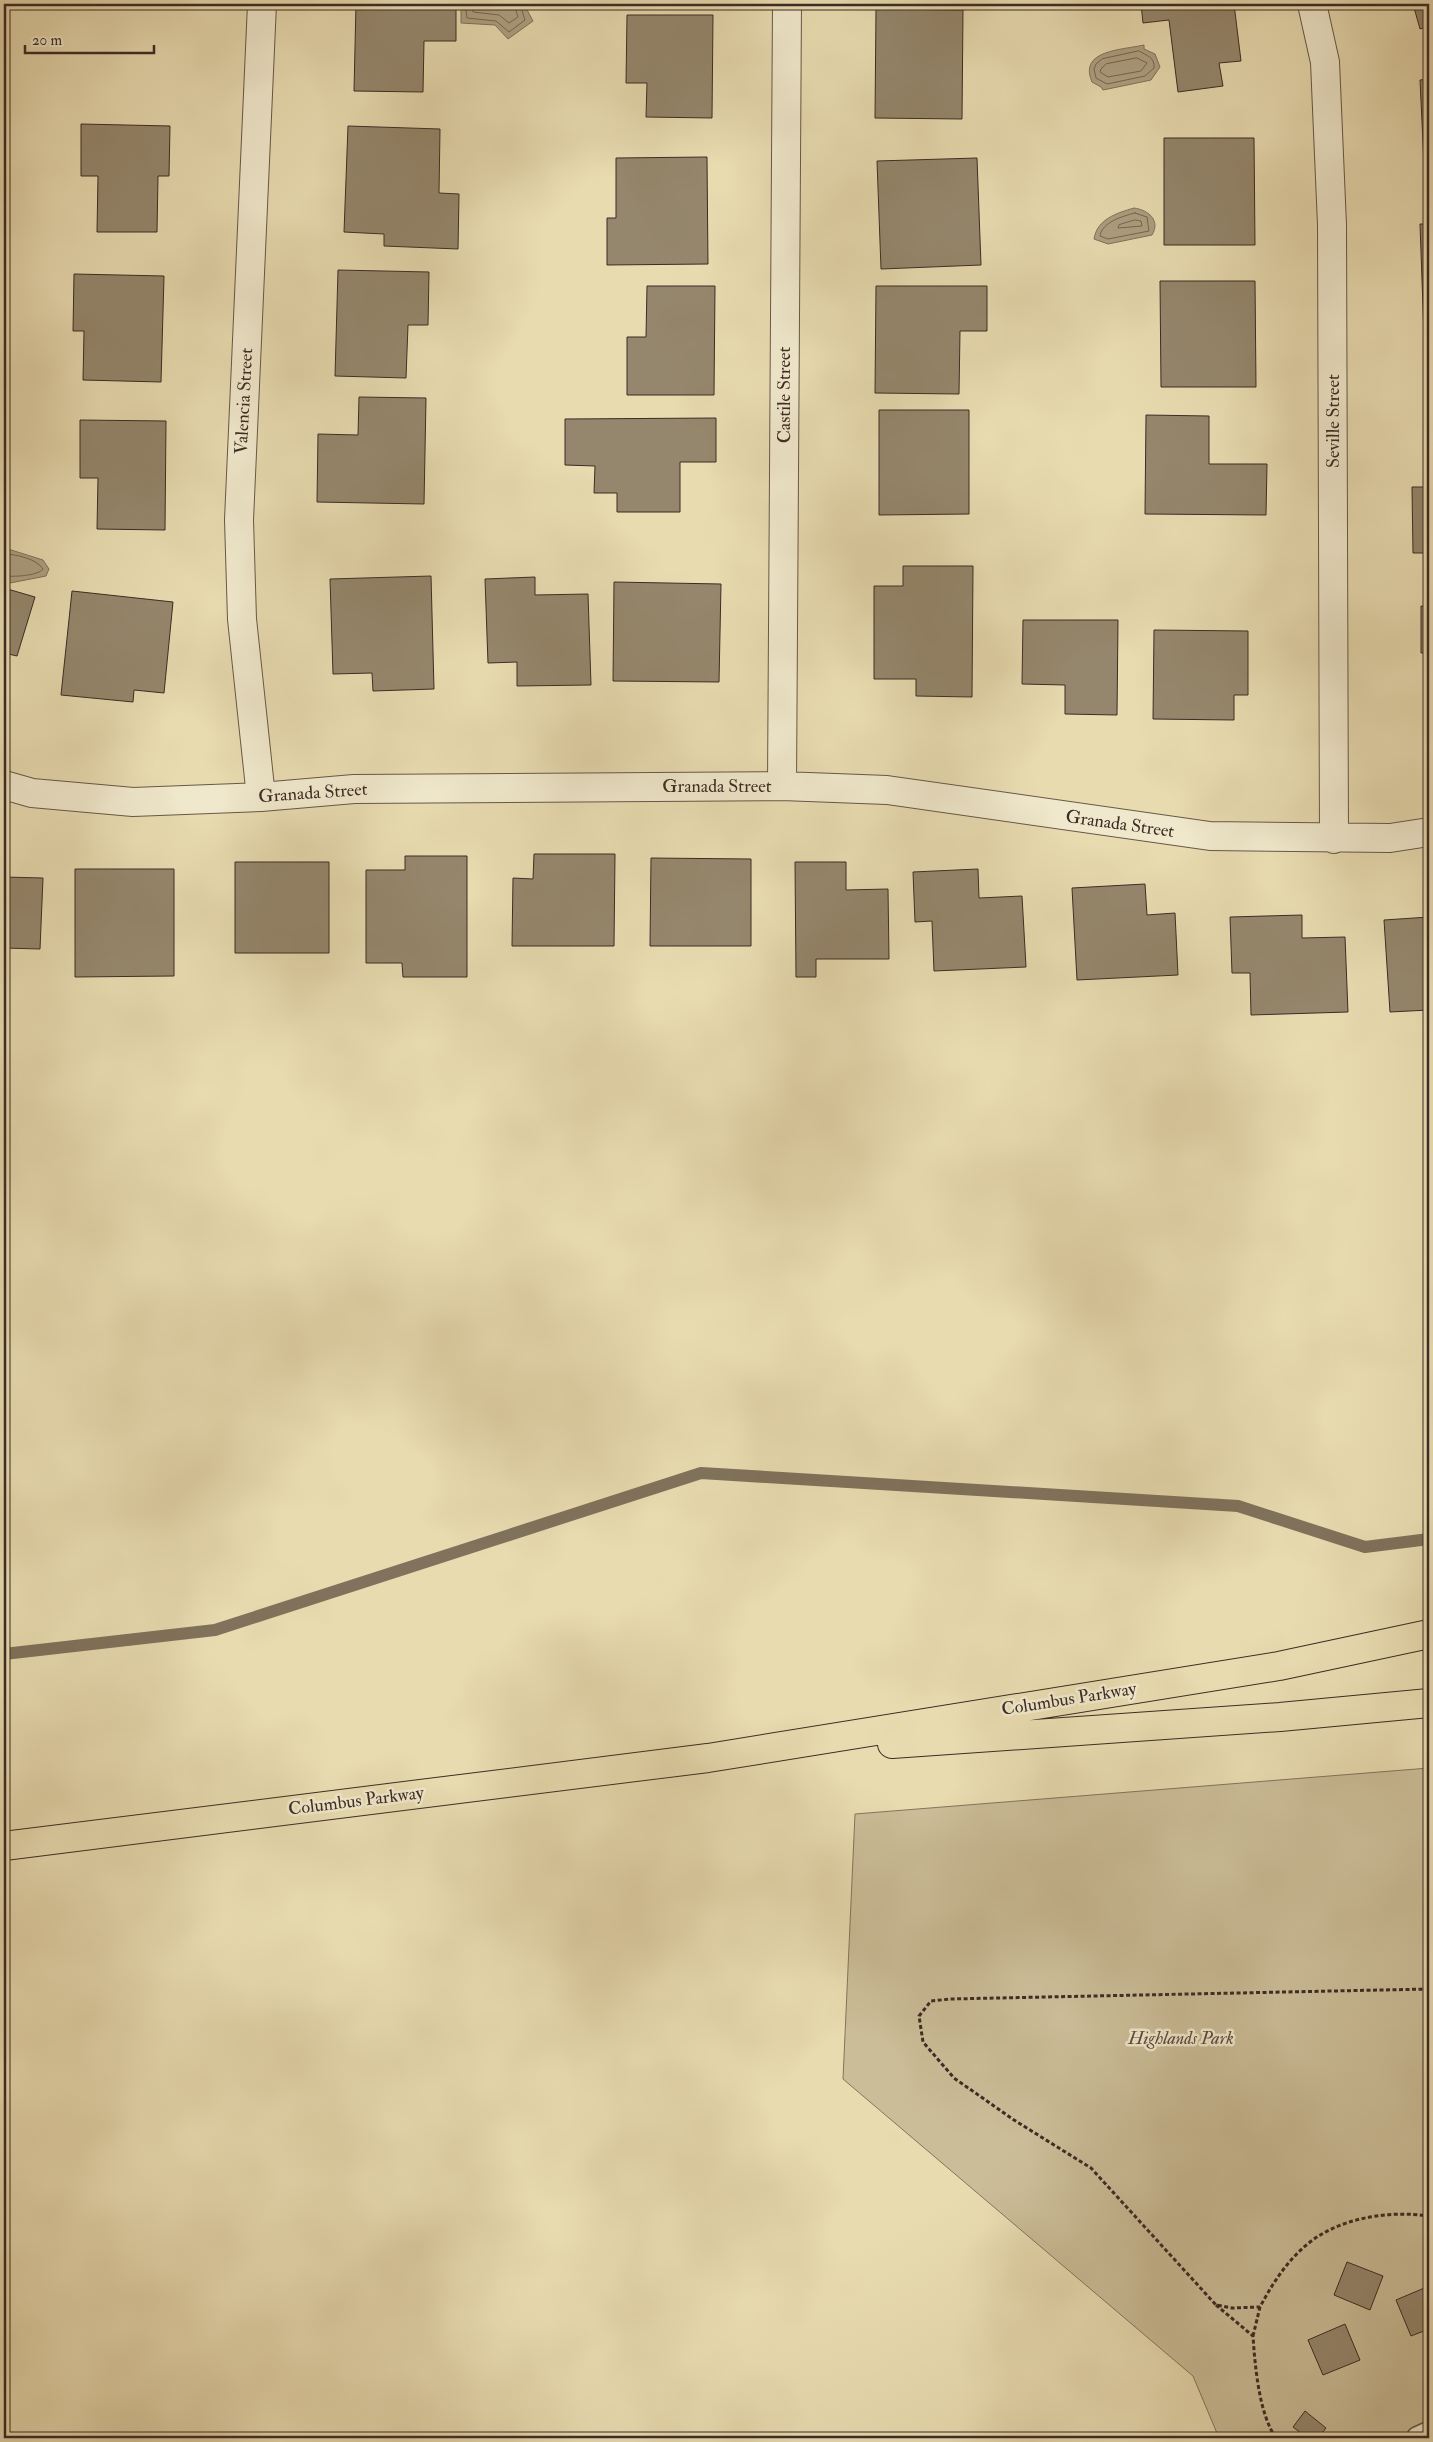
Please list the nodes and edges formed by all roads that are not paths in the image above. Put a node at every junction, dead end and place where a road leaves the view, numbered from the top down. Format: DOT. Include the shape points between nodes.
graph roads {
  1 [pos="262,4"];
  2 [pos="788,4"];
  3 [pos="1312,4"];
  4 [pos="4,785"];
  5 [pos="782,786"];
  6 [pos="261,797"];
  7 [pos="1429,832"];
  8 [pos="1334,839"];
  9 [pos="1429,1634"];
  10 [pos="1429,1703"];
  11 [pos="708,1758"];
  12 [pos="4,1846"];
  13 [pos="1429,2433"];
  14 [pos="1418,2438"];
  1 -- 6 [label="street, Valencia Street" via="239,520 242,619"];
  2 -- 5 [label="street, Castile Street"];
  3 -- 8 [label="street, Seville Street" via="1325,62 1332,225"];
  4 -- 6 [label="street, Granada Street" via="32,793 133,802"];
  5 -- 6 [label="street, Granada Street" via="354,789"];
  5 -- 8 [label="street, Granada Street" via="887,790 1210,836"];
  7 -- 8 [label="street, Granada Street" via="1390,838"];
  9 -- 11 [label="main road, Columbus Parkway" via="1279,1666"];
  10 -- 11 [label="main road, Columbus Parkway" via="1270,1718"];
  11 -- 12 [label="main road, Columbus Parkway"];
  13 -- 14 [label="lane"];
}
